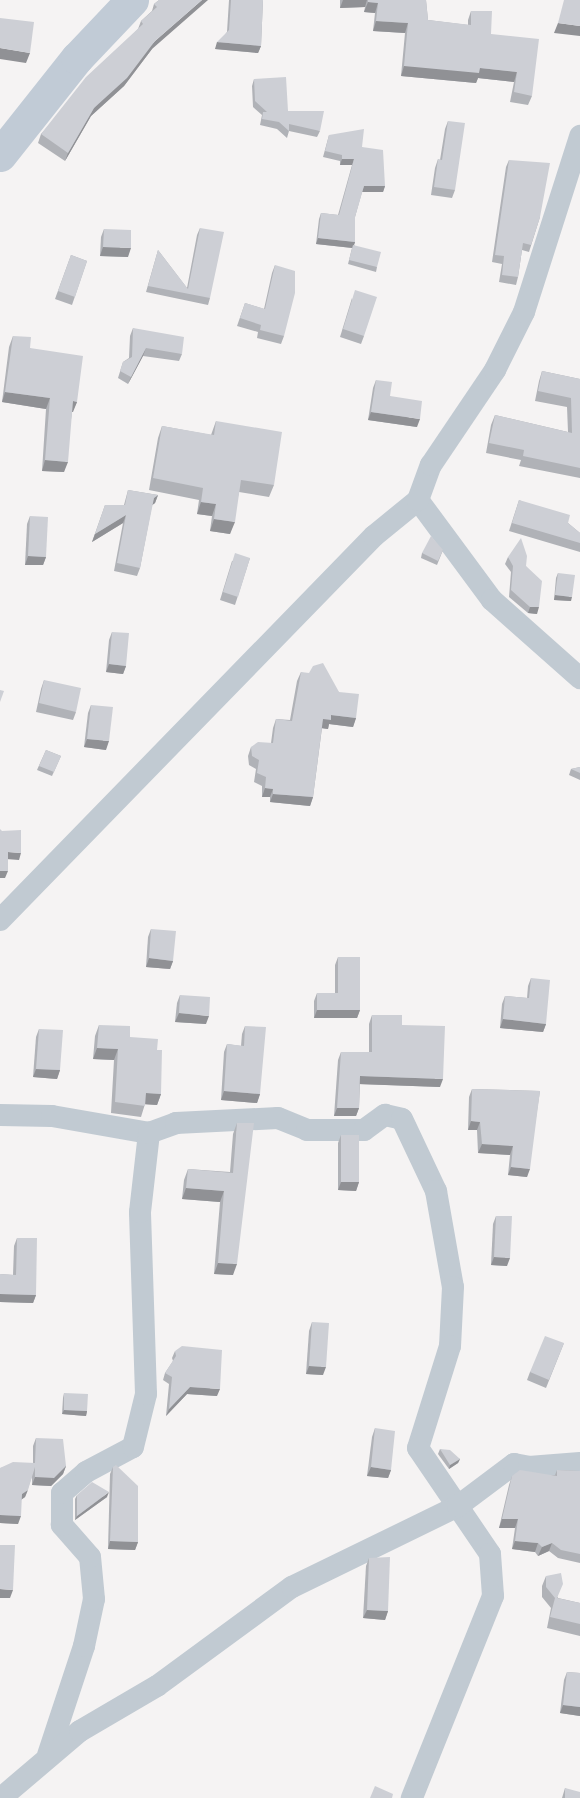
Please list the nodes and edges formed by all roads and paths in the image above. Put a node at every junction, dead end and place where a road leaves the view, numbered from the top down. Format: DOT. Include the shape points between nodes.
graph roads {
  1 [pos="120,3"];
  2 [pos="580,136"];
  3 [pos="0,155"];
  4 [pos="418,500"];
  5 [pos="580,678"];
  6 [pos="0,920"];
  7 [pos="0,1115"];
  8 [pos="149,1133"];
  9 [pos="580,1463"];
  10 [pos="458,1506"];
  11 [pos="48,1755"];
  12 [pos="1,1798"];
  13 [pos="412,1798"];
  1 -- 3 [label="street"];
  2 -- 4 [label="street" via="524,312 495,370 431,465"];
  4 -- 5 [label="street" via="492,600"];
  4 -- 6 [label="street" via="374,536"];
  7 -- 8 [label="street" via="52,1116"];
  8 -- 10 [label="street" via="176,1123 278,1118 307,1130 364,1130 385,1115 402,1119 436,1191 453,1287 450,1346 418,1448"];
  8 -- 11 [label="street" via="140,1212 146,1394 133,1447 86,1472 62,1494 62,1525 90,1557 94,1599 84,1646"];
  9 -- 10 [label="street" via="530,1467 514,1464"];
  10 -- 11 [label="street" via="292,1587 157,1686 80,1731"];
  10 -- 13 [label="street" via="490,1554 494,1596"];
  11 -- 12 [label="street"];
}
